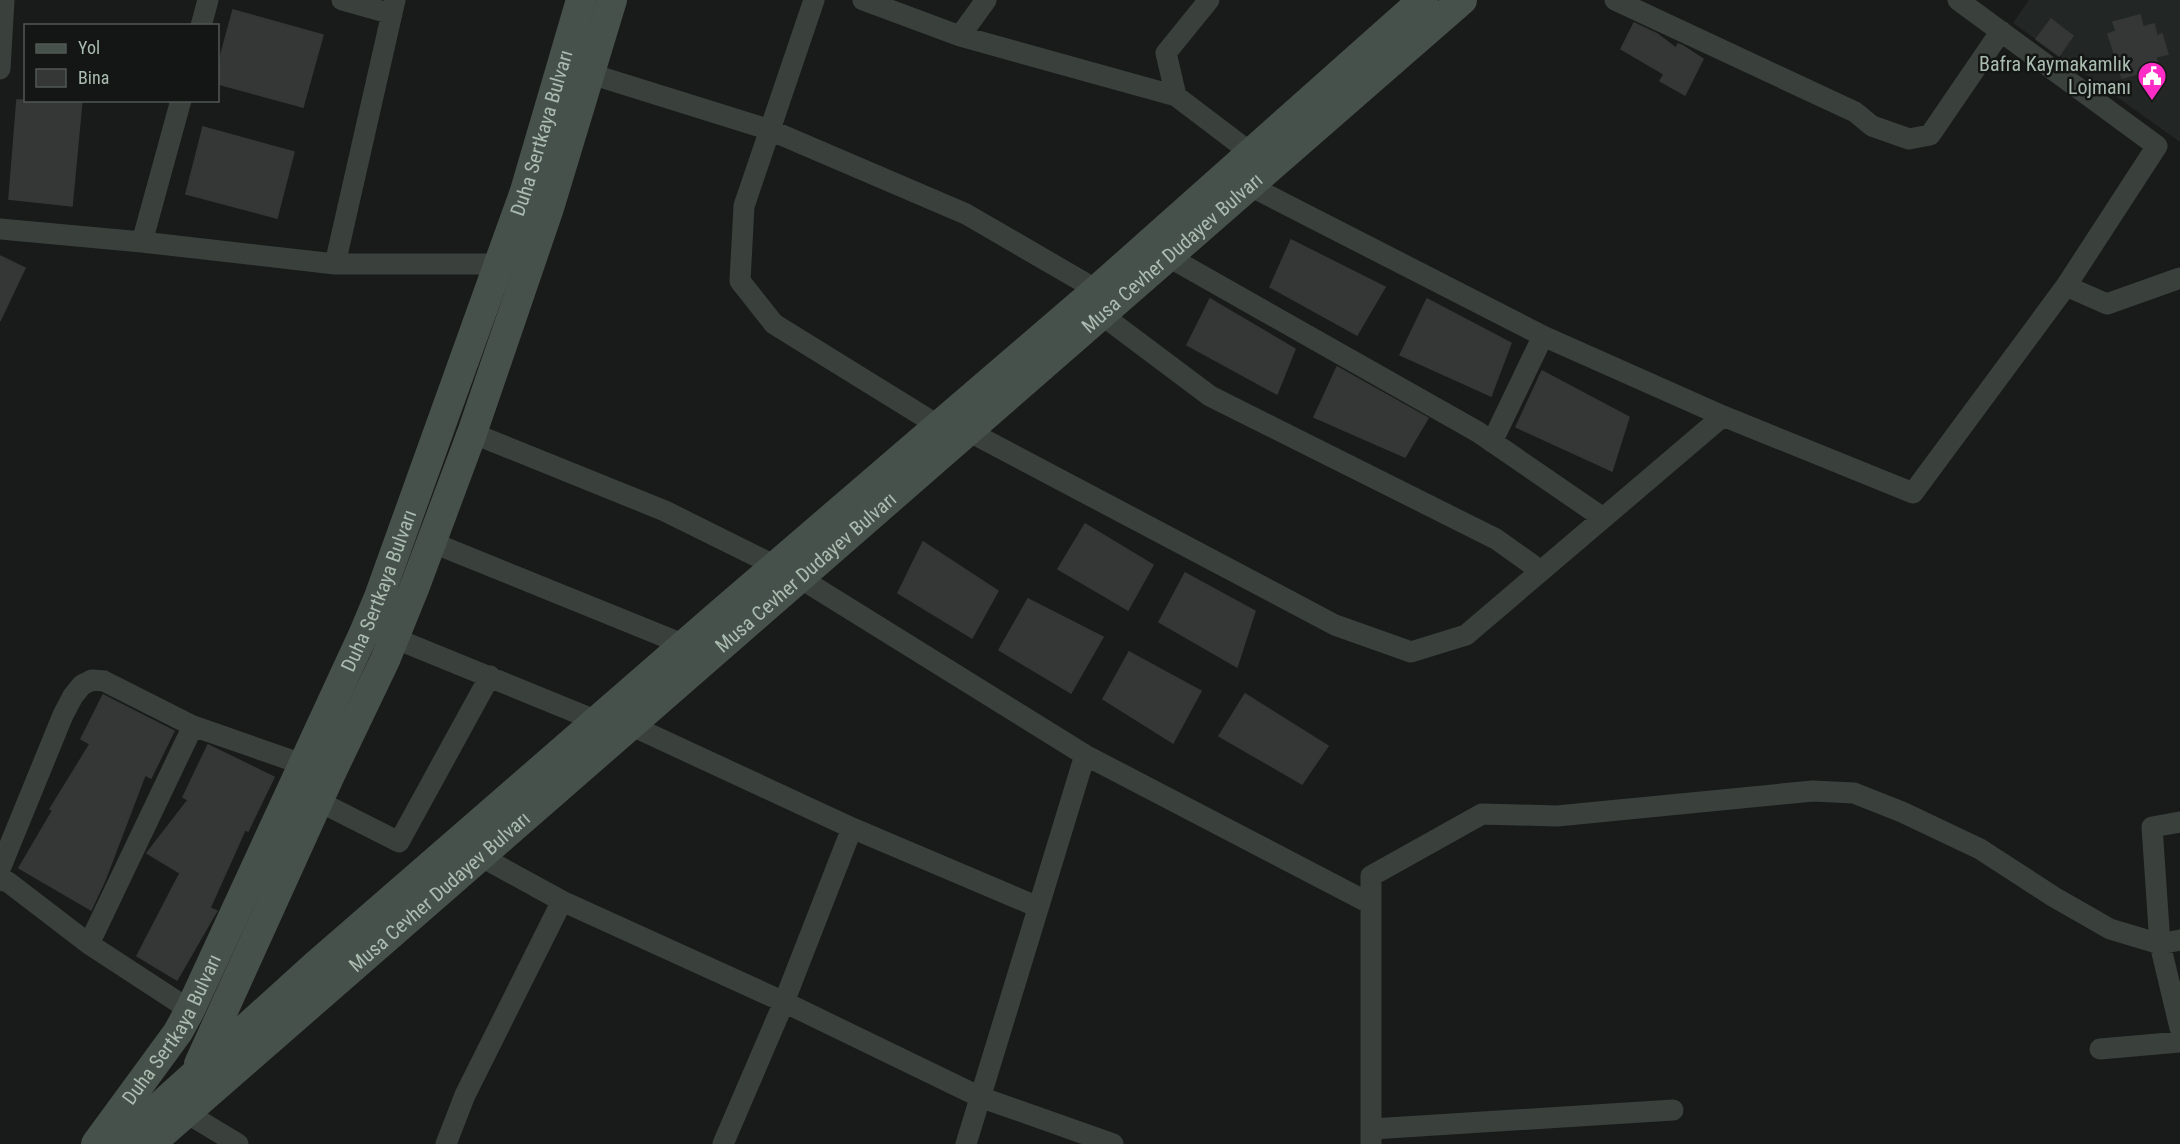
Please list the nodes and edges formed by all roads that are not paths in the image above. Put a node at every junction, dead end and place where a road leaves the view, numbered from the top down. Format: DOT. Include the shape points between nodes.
graph roads {
  1 [pos="4,0"];
  2 [pos="208,0"];
  3 [pos="342,0"];
  4 [pos="581,0"];
  5 [pos="612,0"];
  6 [pos="814,0"];
  7 [pos="863,0"];
  8 [pos="986,0"];
  9 [pos="1209,0"];
  10 [pos="1423,0"];
  11 [pos="1462,0"];
  12 [pos="1615,0"];
  13 [pos="1958,0"];
  14 [pos="394,7"];
  15 [pos="202,24"];
  16 [pos="2001,31"];
  17 [pos="960,36"];
  18 [pos="0,69"];
  19 [pos="591,74"];
  20 [pos="1176,96"];
  21 [pos="180,102"];
  22 [pos="770,130"];
  23 [pos="1251,153"];
  24 [pos="1250,186"];
  25 [pos="0,229"];
  26 [pos="142,242"];
  27 [pos="1169,257"];
  28 [pos="335,264"];
  29 [pos="499,264"];
  30 [pos="2180,278"];
  31 [pos="2066,286"];
  32 [pos="1099,303"];
  33 [pos="1543,336"];
  34 [pos="1723,416"];
  35 [pos="441,425"];
  36 [pos="939,426"];
  37 [pos="968,431"];
  38 [pos="472,433"];
  39 [pos="1492,442"];
  40 [pos="1603,518"];
  41 [pos="431,542"];
  42 [pos="1541,571"];
  43 [pos="788,572"];
  44 [pos="394,638"];
  45 [pos="685,645"];
  46 [pos="490,676"];
  47 [pos="597,721"];
  48 [pos="630,725"];
  49 [pos="193,726"];
  50 [pos="1085,754"];
  51 [pos="302,764"];
  52 [pos="324,788"];
  53 [pos="2180,822"];
  54 [pos="852,828"];
  55 [pos="480,856"];
  56 [pos="0,869"];
  57 [pos="0,880"];
  58 [pos="562,901"];
  59 [pos="1371,904"];
  60 [pos="1038,907"];
  61 [pos="2170,942"];
  62 [pos="89,944"];
  63 [pos="784,1002"];
  64 [pos="190,1010"];
  65 [pos="2180,1028"];
  66 [pos="2180,1042"];
  67 [pos="2100,1049"];
  68 [pos="194,1075"];
  69 [pos="980,1097"];
  70 [pos="1673,1110"];
  71 [pos="185,1113"];
  72 [pos="1371,1137"];
  73 [pos="96,1144"];
  74 [pos="118,1144"];
  75 [pos="150,1144"];
  76 [pos="238,1144"];
  77 [pos="446,1144"];
  78 [pos="723,1144"];
  79 [pos="966,1144"];
  80 [pos="1113,1144"];
  1 -- 18 [label="street"];
  2 -- 15 [label="street"];
  3 -- 14 [label="street"];
  4 -- 29 [label="main road, Duha Sertkaya Bulvarı" via="525,191"];
  5 -- 19 [label="main road, Duha Sertkaya Bulvarı"];
  6 -- 22 [label="street"];
  7 -- 17 [label="street"];
  8 -- 17 [label="street"];
  9 -- 20 [label="street" via="1166,53"];
  10 -- 23 [label="main road, Musa Cevher Dudayev Bulvarı"];
  11 -- 24 [label="main road, Musa Cevher Dudayev Bulvarı"];
  12 -- 16 [label="street" via="1855,112 1872,126 1909,139 1930,135"];
  13 -- 16 [label="street"];
  14 -- 28 [label="street"];
  16 -- 31 [label="street" via="2157,146"];
  17 -- 20 [label="street"];
  19 -- 22 [label="street"];
  19 -- 38 [label="main road, Duha Sertkaya Bulvarı"];
  20 -- 23 [label="street"];
  21 -- 26 [label="street"];
  22 -- 32 [label="street" via="966,214"];
  22 -- 36 [label="street" via="744,206 740,282 774,324"];
  23 -- 32 [label="main road, Musa Cevher Dudayev Bulvarı"];
  24 -- 27 [label="main road, Musa Cevher Dudayev Bulvarı"];
  24 -- 33 [label="street"];
  25 -- 26 [label="street"];
  26 -- 28 [label="street"];
  27 -- 32 [label="main road, Musa Cevher Dudayev Bulvarı"];
  27 -- 39 [label="street"];
  28 -- 29 [label="street"];
  29 -- 35 [label="main road, Duha Sertkaya Bulvarı"];
  30 -- 31 [label="street" via="2107,304"];
  31 -- 34 [label="street" via="1913,494"];
  32 -- 36 [label="main road, Musa Cevher Dudayev Bulvarı"];
  32 -- 37 [label="main road, Musa Cevher Dudayev Bulvarı"];
  32 -- 42 [label="street" via="1210,396 1496,539"];
  33 -- 34 [label="street"];
  33 -- 39 [label="street"];
  34 -- 40 [label="street"];
  35 -- 38 [label="main road"];
  35 -- 51 [label="main road, Duha Sertkaya Bulvarı" via="379,597"];
  36 -- 43 [label="main road, Musa Cevher Dudayev Bulvarı"];
  37 -- 42 [label="street" via="1335,625 1411,652 1466,635"];
  37 -- 43 [label="main road, Musa Cevher Dudayev Bulvarı"];
  38 -- 41 [label="main road, Duha Sertkaya Bulvarı"];
  38 -- 43 [label="street" via="665,511"];
  39 -- 40 [label="street"];
  40 -- 42 [label="street"];
  41 -- 44 [label="main road, Duha Sertkaya Bulvarı"];
  41 -- 45 [label="street"];
  43 -- 45 [label="main road, Musa Cevher Dudayev Bulvarı"];
  43 -- 48 [label="main road, Musa Cevher Dudayev Bulvarı"];
  43 -- 50 [label="street"];
  44 -- 46 [label="street"];
  44 -- 52 [label="main road, Duha Sertkaya Bulvarı"];
  45 -- 47 [label="main road, Musa Cevher Dudayev Bulvarı"];
  46 -- 47 [label="street"];
  46 -- 52 [label="street" via="399,842"];
  47 -- 68 [label="main road, Musa Cevher Dudayev Bulvarı"];
  48 -- 54 [label="street"];
  48 -- 55 [label="main road, Musa Cevher Dudayev Bulvarı"];
  49 -- 51 [label="street"];
  49 -- 56 [label="street" via="104,681 92,680 82,685 63,715"];
  49 -- 62 [label="street"];
  50 -- 59 [label="street"];
  50 -- 60 [label="street"];
  51 -- 52 [label="main road"];
  51 -- 64 [label="main road, Duha Sertkaya Bulvarı"];
  52 -- 68 [label="main road, Duha Sertkaya Bulvarı"];
  53 -- 61 [label="street" via="2152,827"];
  54 -- 60 [label="street"];
  54 -- 63 [label="street"];
  55 -- 58 [label="street"];
  55 -- 71 [label="main road, Musa Cevher Dudayev Bulvarı"];
  57 -- 62 [label="street" via="8,882"];
  58 -- 63 [label="street"];
  58 -- 77 [label="street" via="465,1095"];
  59 -- 61 [label="street" via="1371,876 1482,813 1557,816 1813,791 1854,793 1875,800 1980,849 2110,929"];
  59 -- 72 [label="street"];
  60 -- 69 [label="street"];
  61 -- 65 [label="street"];
  62 -- 64 [label="street"];
  63 -- 69 [label="street"];
  63 -- 78 [label="street"];
  64 -- 73 [label="main road, Duha Sertkaya Bulvarı"];
  66 -- 67 [label="street"];
  68 -- 71 [label="main road, Duha Sertkaya Bulvarı"];
  68 -- 74 [label="main road, Musa Cevher Dudayev Bulvarı"];
  69 -- 79 [label="street"];
  69 -- 80 [label="street"];
  70 -- 72 [label="street"];
  71 -- 75 [label="main road, Musa Cevher Dudayev Bulvarı"];
  71 -- 76 [label="street"];
}
